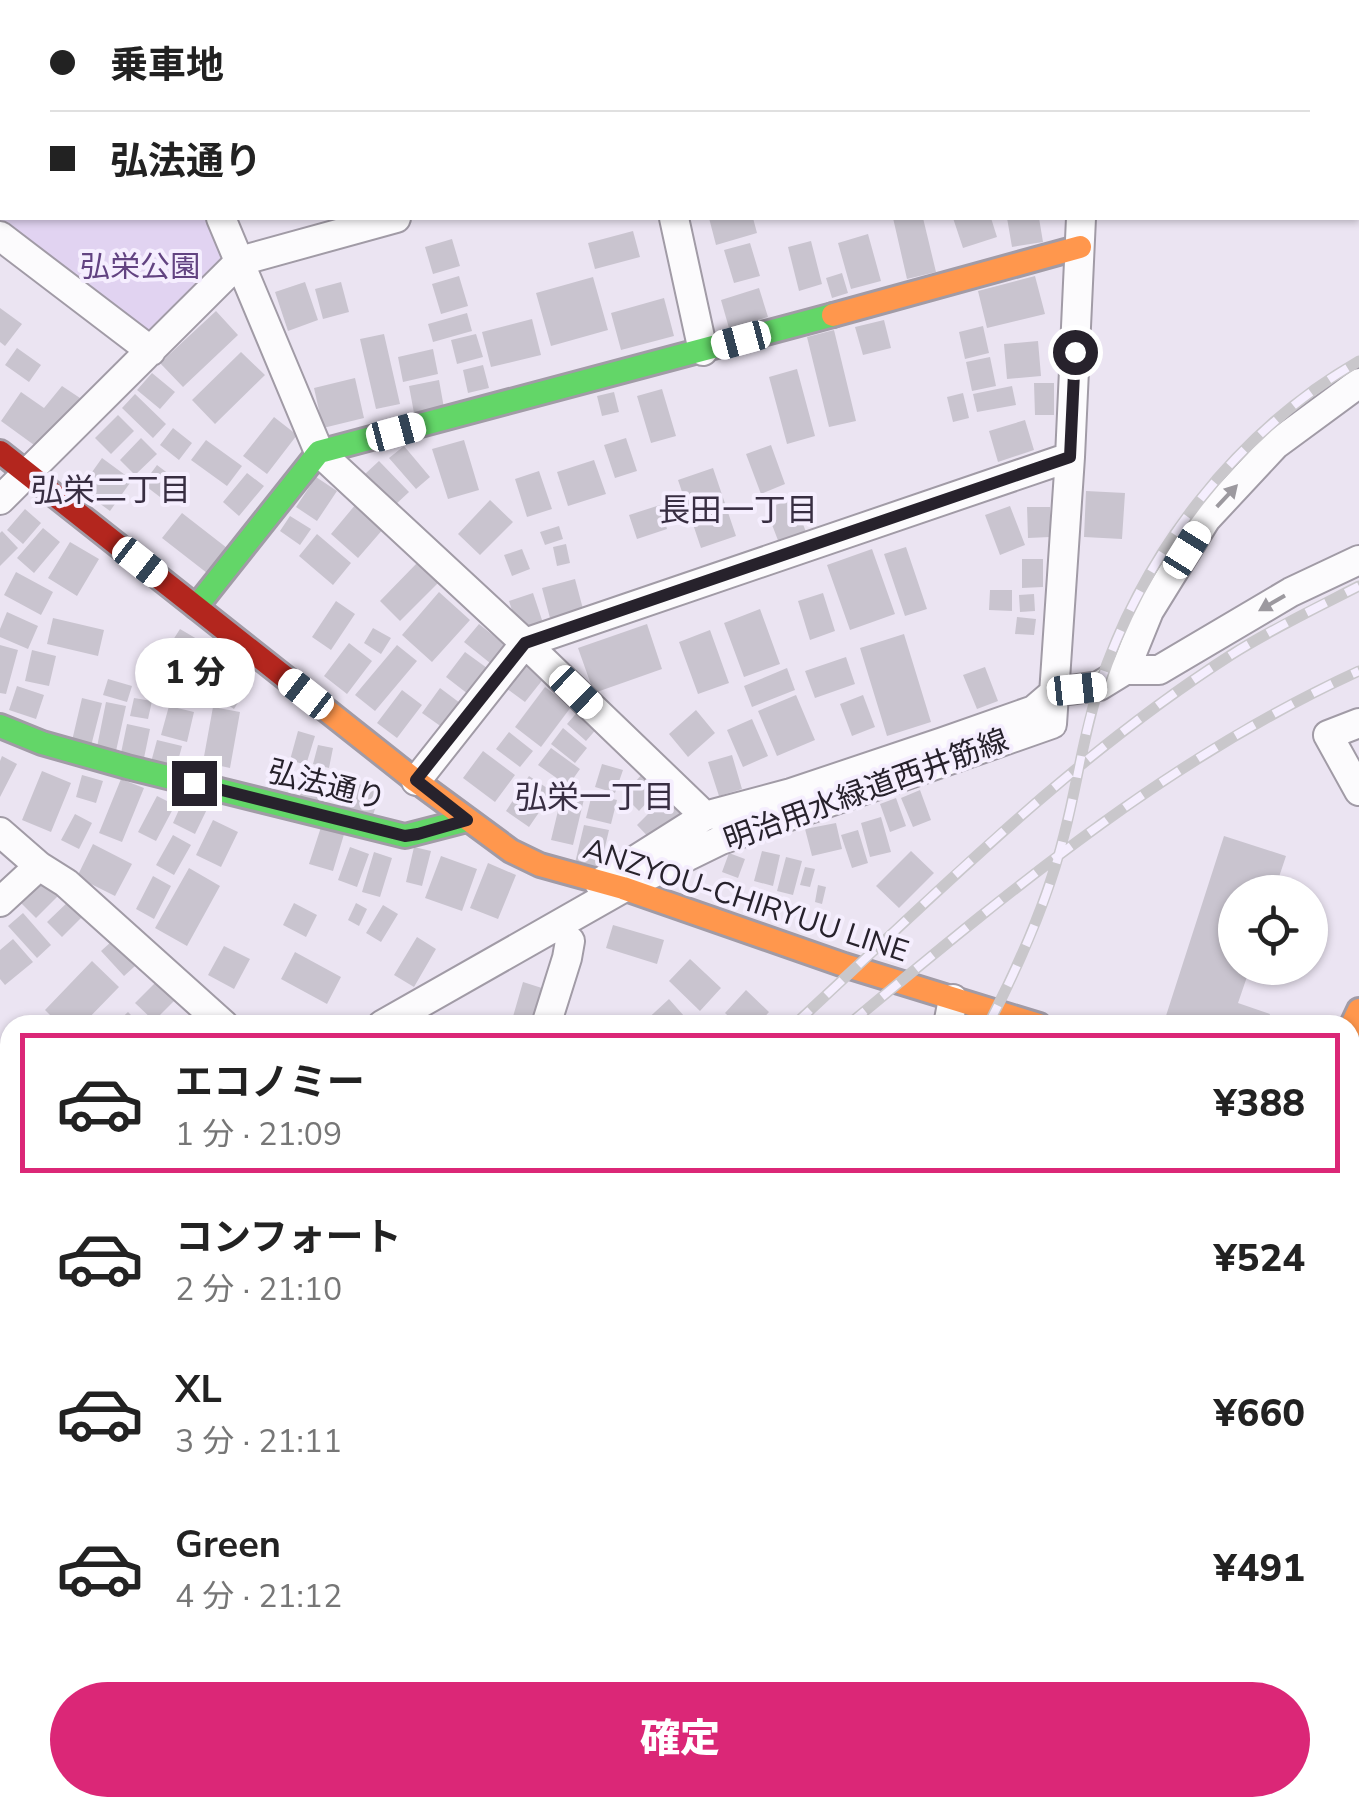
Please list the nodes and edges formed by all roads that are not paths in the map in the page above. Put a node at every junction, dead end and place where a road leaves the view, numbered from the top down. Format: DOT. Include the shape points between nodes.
graph roads {
  1 [pos="222,220"];
  2 [pos="389,220"];
  3 [pos="674,220"];
  4 [pos="1081,220"];
  5 [pos="0,236"];
  6 [pos="1080,246"];
  7 [pos="240,261"];
  8 [pos="703,350"];
  9 [pos="151,351"];
  10 [pos="1359,383"];
  11 [pos="0,452"];
  12 [pos="320,452"];
  13 [pos="1070,457"];
  14 [pos="27,473"];
  15 [pos="0,500"];
  16 [pos="1359,560"];
  17 [pos="196,607"];
  18 [pos="525,643"];
  19 [pos="1126,670"];
  20 [pos="1055,692"];
  21 [pos="1359,723"];
  22 [pos="0,726"];
  23 [pos="416,780"];
  24 [pos="1359,791"];
  25 [pos="706,816"];
  26 [pos="467,820"];
  27 [pos="0,832"];
  28 [pos="39,866"];
  29 [pos="621,889"];
  30 [pos="0,902"];
  31 [pos="570,940"];
  32 [pos="951,1012"];
  33 [pos="213,1015"];
  34 [pos="400,1015"];
  35 [pos="436,1015"];
  36 [pos="549,1015"];
  1 -- 7 [label="street"];
  2 -- 7 [label="street"];
  3 -- 8 [label="street"];
  4 -- 6 [label="street"];
  5 -- 9 [label="street"];
  6 -- 8 [label="street"];
  6 -- 13 [label="street"];
  7 -- 9 [label="street"];
  7 -- 12 [label="street"];
  8 -- 12 [label="street"];
  9 -- 14 [label="street"];
  19 -- 10 [label="street, one-way" via="1149,611 1206,519 1275,445"];
  11 -- 14 [label="street, ANZYOU-CHIRYUU LINE"];
  12 -- 17 [label="street"];
  12 -- 18 [label="street"];
  13 -- 18 [label="street"];
  13 -- 20 [label="street"];
  14 -- 15 [label="street"];
  14 -- 17 [label="street, ANZYOU-CHIRYUU LINE"];
  16 -- 19 [label="street, one-way" via="1159,670"];
  17 -- 23 [label="street, ANZYOU-CHIRYUU LINE"];
  18 -- 23 [label="street"];
  18 -- 25 [label="street"];
  19 -- 20 [label="street" via="1099,686"];
  20 -- 25 [label="street" via="1034,710"];
  20 -- 29 [label="street, 明治用水緑道西井筋線" via="1052,724 721,840"];
  21 -- 24 [label="street" via="1328,735"];
  22 -- 26 [label="street, 弘法通り" via="42,744 405,836"];
  23 -- 26 [label="street, ANZYOU-CHIRYUU LINE"];
  25 -- 29 [label="street"];
  26 -- 29 [label="street, ANZYOU-CHIRYUU LINE" via="540,865"];
  27 -- 28 [label="street"];
  28 -- 30 [label="street"];
  28 -- 33 [label="street"];
  29 -- 31 [label="street"];
  29 -- 32 [label="street, ANZYOU-CHIRYUU LINE" via="844,965"];
  29 -- 34 [label="street, 明治用水緑道西井筋線"];
  31 -- 35 [label="street"];
  31 -- 36 [label="street"];
}
